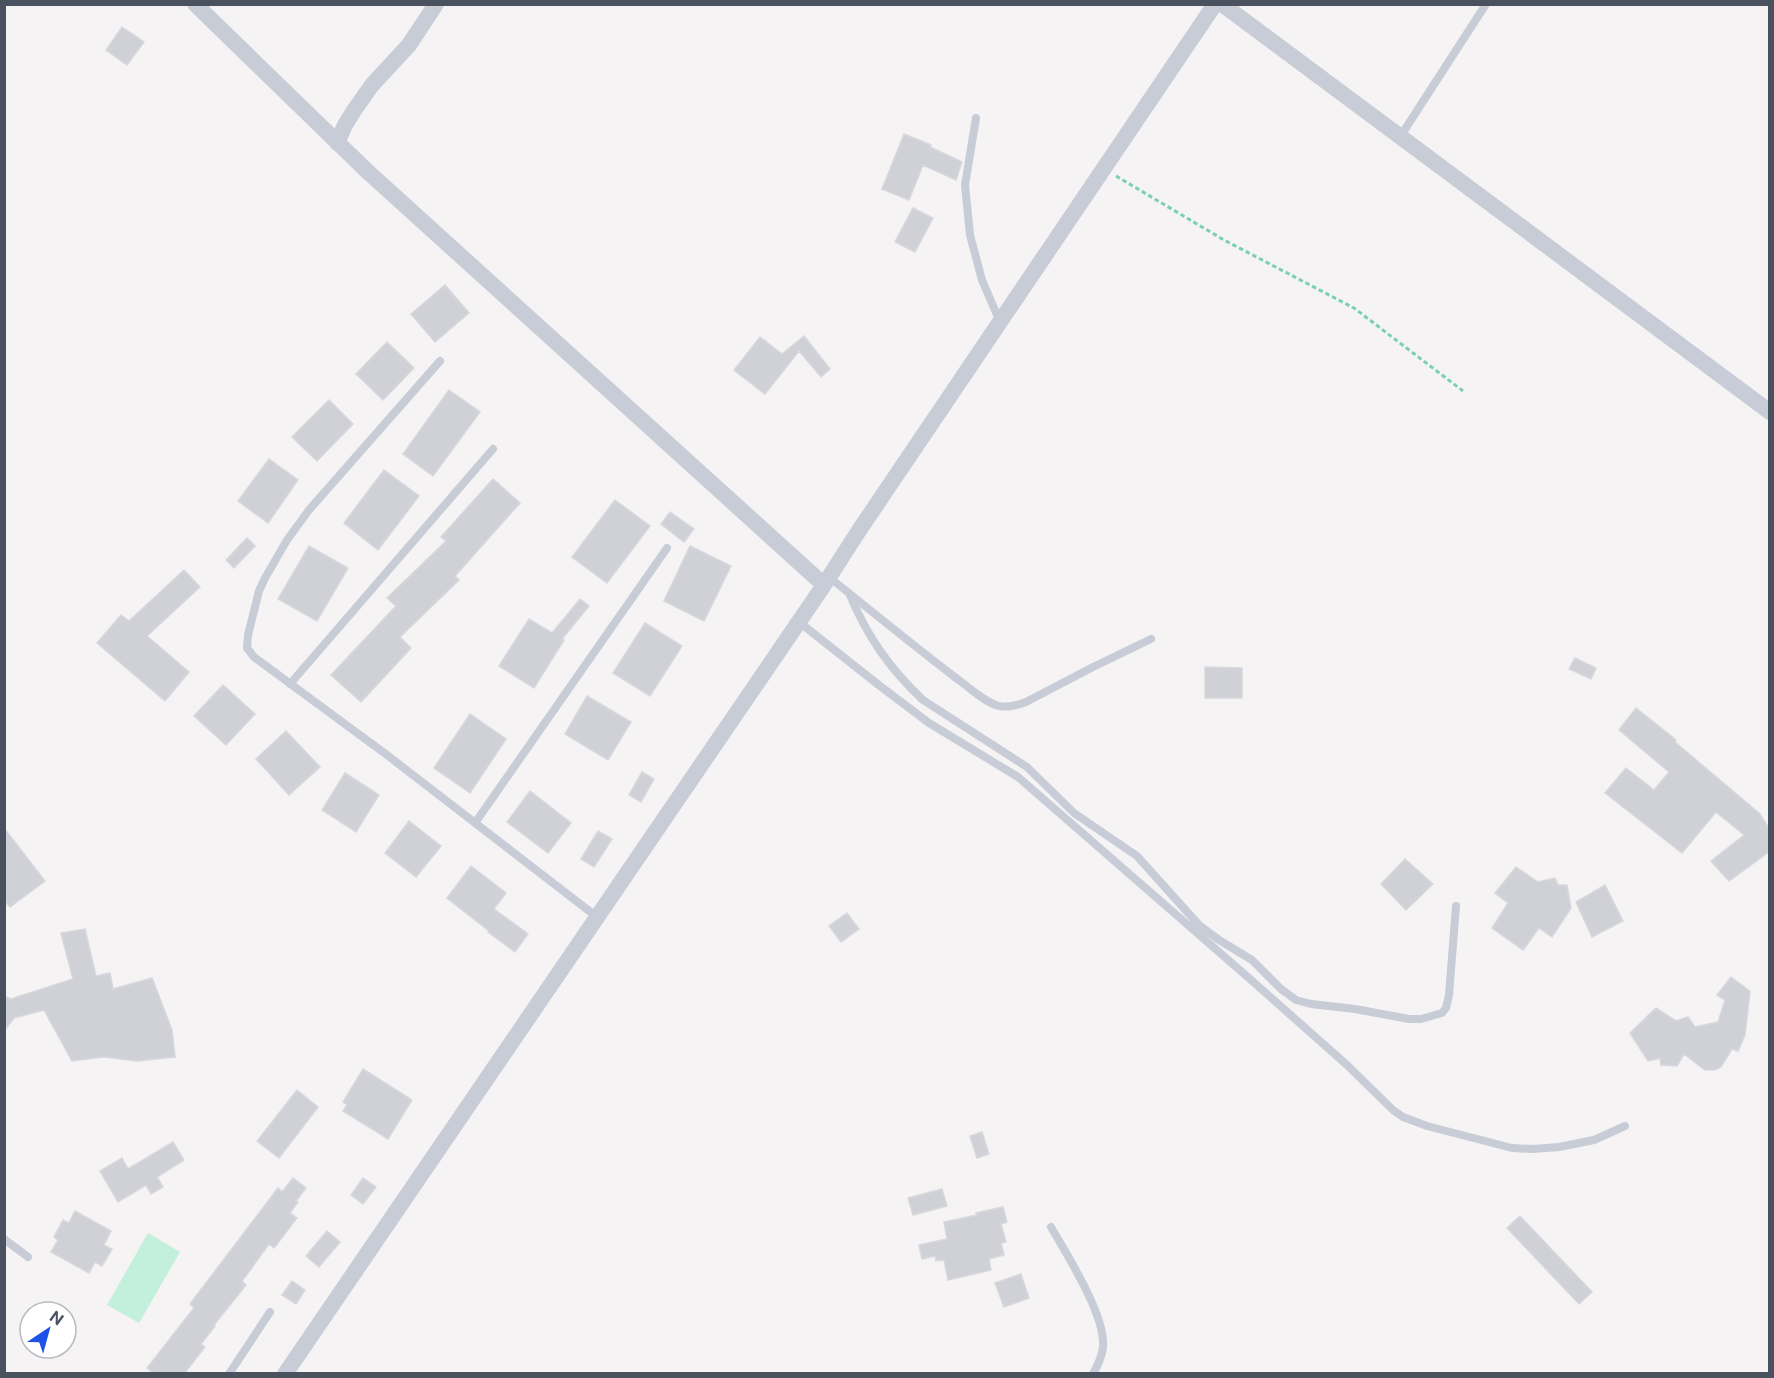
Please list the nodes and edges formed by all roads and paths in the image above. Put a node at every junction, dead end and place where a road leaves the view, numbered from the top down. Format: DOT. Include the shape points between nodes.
graph roads {
  1 [pos="195,4"];
  2 [pos="436,4"];
  3 [pos="1215,4"];
  4 [pos="1222,4"];
  5 [pos="1486,4"];
  6 [pos="976,118"];
  7 [pos="1400,137"];
  8 [pos="337,142"];
  9 [pos="1104,169"];
  10 [pos="1000,322"];
  11 [pos="440,361"];
  12 [pos="1463,391"];
  13 [pos="1770,412"];
  14 [pos="493,450"];
  15 [pos="667,548"];
  16 [pos="827,581"];
  17 [pos="849,593"];
  18 [pos="799,622"];
  19 [pos="1151,639"];
  20 [pos="290,684"];
  21 [pos="475,823"];
  22 [pos="1456,906"];
  23 [pos="597,917"];
  24 [pos="1625,1126"];
  25 [pos="1051,1227"];
  26 [pos="4,1239"];
  27 [pos="28,1257"];
  28 [pos="270,1311"];
  29 [pos="229,1374"];
  30 [pos="285,1374"];
  31 [pos="1093,1374"];
  1 -- 8 [label="street"];
  2 -- 8 [label="street" via="405,50 372,85"];
  3 -- 9 [label="street"];
  4 -- 7 [label="street"];
  5 -- 7 [label="lane"];
  6 -- 10 [label="lane" via="965,184 970,235 982,280"];
  7 -- 13 [label="street"];
  8 -- 16 [label="street" via="512,303"];
  9 -- 10 [label="street"];
  9 -- 12 [label="path" via="1224,240 1353,308"];
  10 -- 16 [label="street"];
  11 -- 20 [label="lane" via="309,510 265,578 247,648"];
  14 -- 20 [label="lane"];
  15 -- 21 [label="lane"];
  16 -- 17 [label="lane"];
  16 -- 18 [label="street"];
  17 -- 19 [label="lane" via="941,667 999,706 1026,702"];
  17 -- 22 [label="lane" via="870,638 923,700 1027,767 1074,813 1137,856 1199,925 1252,960 1296,1000 1409,1019 1443,1013 1448,1002"];
  18 -- 23 [label="street"];
  18 -- 24 [label="lane" via="929,723 1018,777 1403,1117 1512,1148 1533,1149 1594,1140"];
  20 -- 21 [label="lane"];
  21 -- 23 [label="lane"];
  23 -- 30 [label="street"];
  25 -- 31 [label="lane" via="1080,1276 1100,1325 1103,1346"];
  26 -- 27 [label="lane"];
  28 -- 29 [label="lane"];
}
